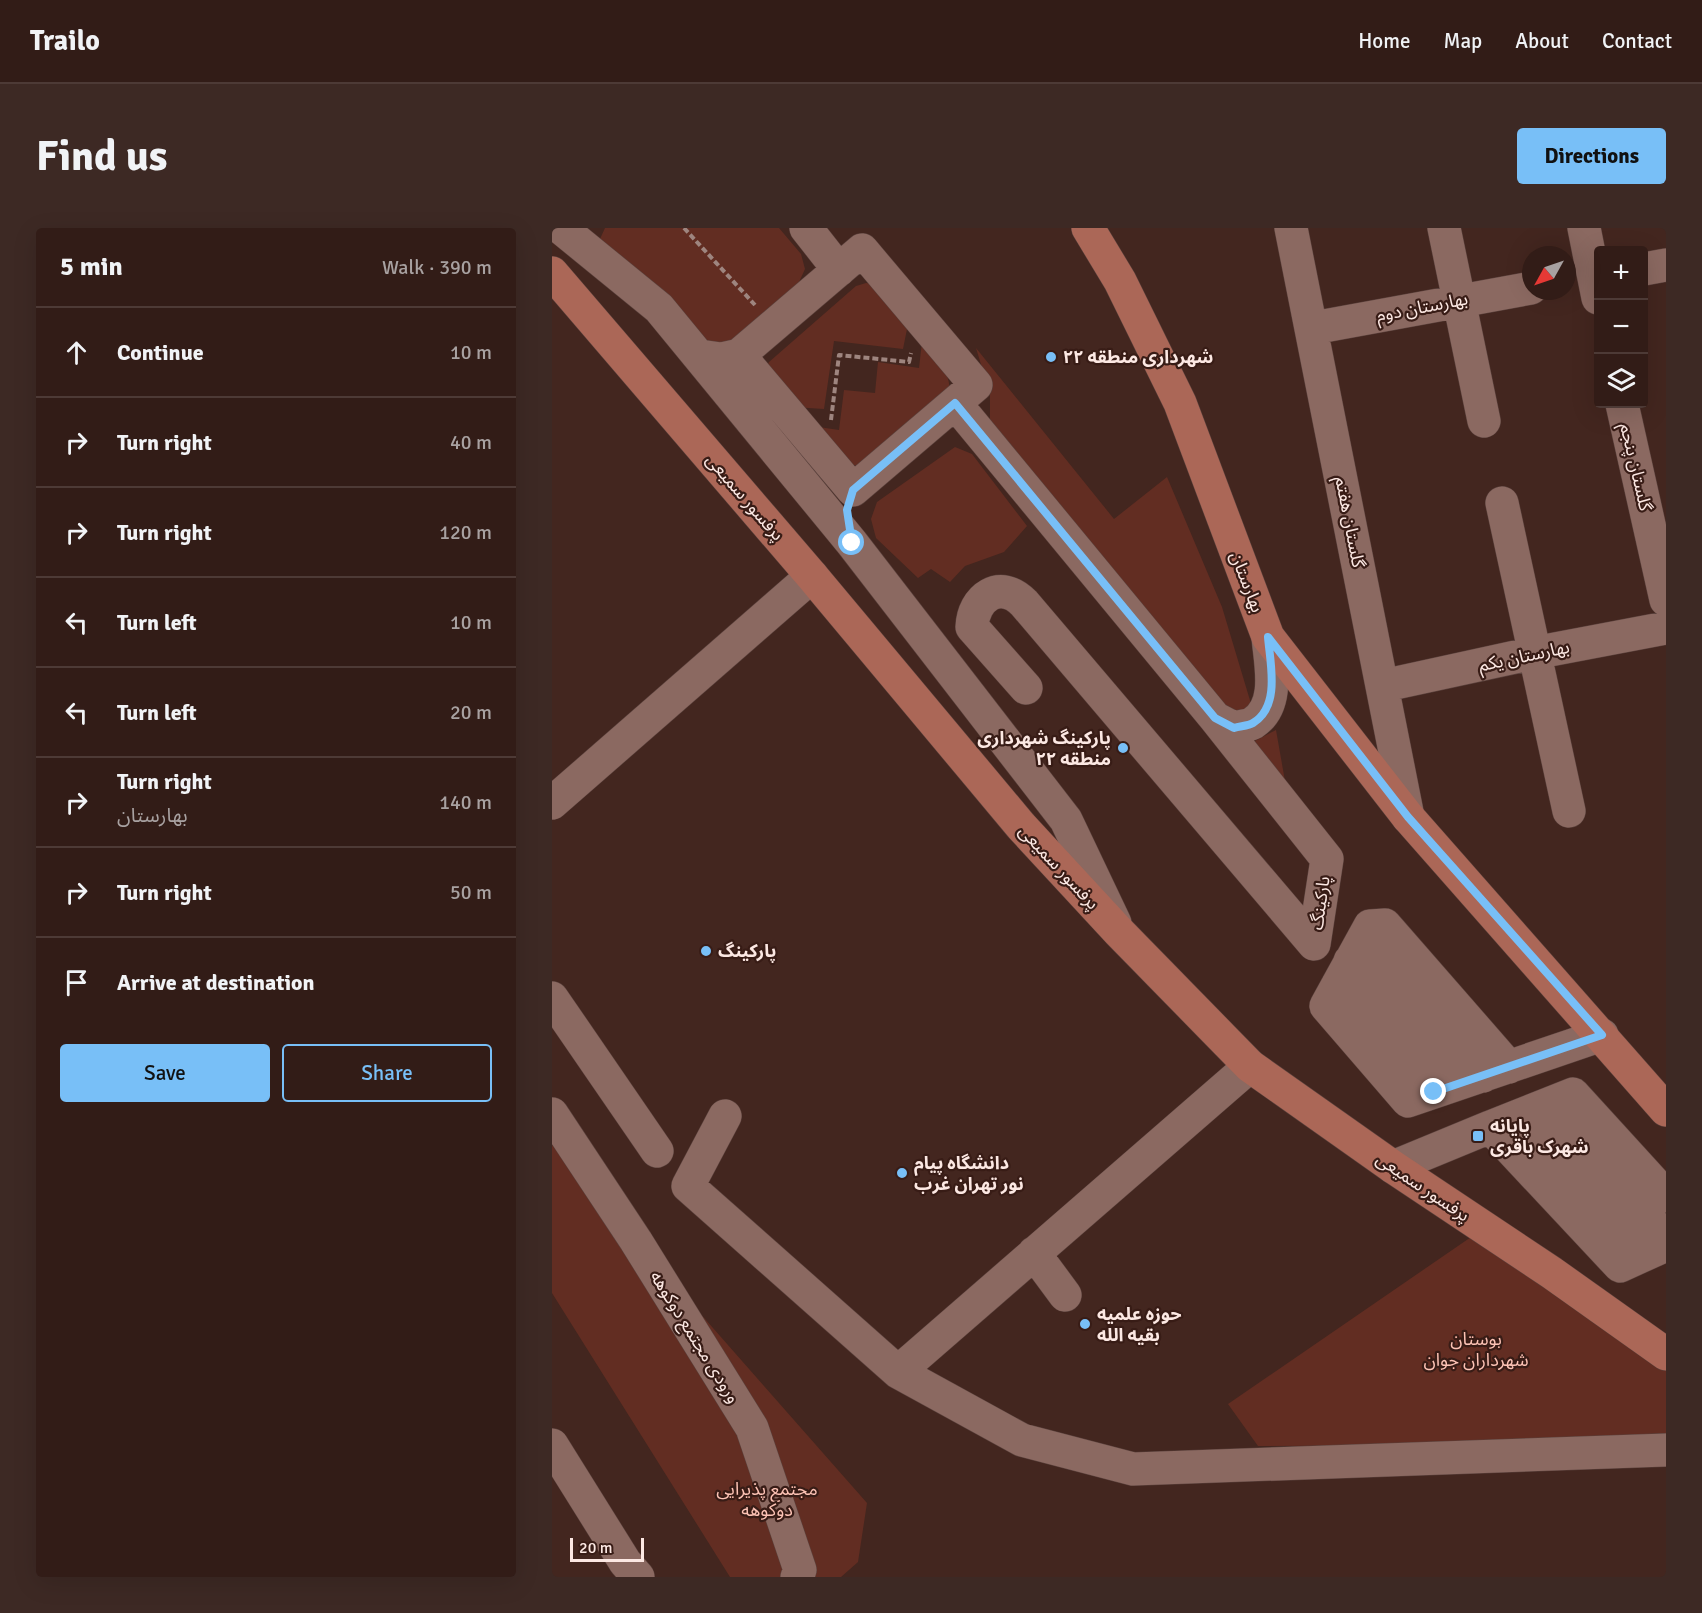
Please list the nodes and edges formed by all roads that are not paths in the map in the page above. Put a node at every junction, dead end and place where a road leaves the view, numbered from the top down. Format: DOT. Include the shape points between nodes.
graph roads {
  1 [pos="561,228"];
  2 [pos="806,228"];
  3 [pos="1088,228"];
  4 [pos="1291,228"];
  5 [pos="1444,228"];
  6 [pos="1584,228"];
  7 [pos="1666,265"];
  8 [pos="1648,268"];
  9 [pos="839,270"];
  10 [pos="552,273"];
  11 [pos="1589,283"];
  12 [pos="1522,289"];
  13 [pos="1458,300"];
  14 [pos="1312,328"];
  15 [pos="739,355"];
  16 [pos="700,356"];
  17 [pos="955,403"];
  18 [pos="1623,408"];
  19 [pos="1484,421"];
  20 [pos="853,490"];
  21 [pos="1502,503"];
  22 [pos="852,543"];
  23 [pos="812,576"];
  24 [pos="1666,600"];
  25 [pos="1666,628"];
  26 [pos="1268,637"];
  27 [pos="1534,652"];
  28 [pos="1382,687"];
  29 [pos="1026,688"];
  30 [pos="1215,718"];
  31 [pos="552,804"];
  32 [pos="1569,811"];
  33 [pos="1408,817"];
  34 [pos="1119,932"];
  35 [pos="1350,961"];
  36 [pos="552,998"];
  37 [pos="1602,1035"];
  38 [pos="1250,1066"];
  39 [pos="1471,1080"];
  40 [pos="1666,1110"];
  41 [pos="552,1114"];
  42 [pos="725,1116"];
  43 [pos="1517,1116"];
  44 [pos="657,1151"];
  45 [pos="1393,1167"];
  46 [pos="1666,1196"];
  47 [pos="1660,1245"];
  48 [pos="1034,1253"];
  49 [pos="1065,1295"];
  50 [pos="1666,1354"];
  51 [pos="898,1372"];
  52 [pos="552,1445"];
  53 [pos="1666,1450"];
  54 [pos="638,1577"];
  55 [pos="797,1577"];
  1 -- 16 [label="street" via="659,308"];
  2 -- 9 [label="street"];
  3 -- 26 [label="main road, بهارستان" via="1120,281 1180,403"];
  4 -- 14 [label="street, گلستان هفتم"];
  5 -- 13 [label="street"];
  6 -- 11 [label="street"];
  7 -- 8 [label="street"];
  9 -- 15 [label="street"];
  9 -- 17 [label="street" via="862,250 976,385"];
  10 -- 23 [label="main road, پرفسور سمیعی"];
  12 -- 13 [label="street, بهارستان دوم"];
  13 -- 14 [label="street, بهارستان دوم"];
  13 -- 19 [label="street"];
  14 -- 28 [label="street, گلستان هفتم"];
  15 -- 16 [label="street" via="722,359"];
  15 -- 20 [label="street"];
  16 -- 22 [label="street"];
  17 -- 20 [label="street"];
  17 -- 30 [label="street"];
  18 -- 24 [label="street, گلستان پنجم"];
  20 -- 22 [label="street" via="847,510"];
  21 -- 27 [label="street"];
  22 -- 34 [label="street" via="1066,820"];
  23 -- 31 [label="street"];
  23 -- 34 [label="main road, پرفسور سمیعی" via="1021,825"];
  25 -- 27 [label="street, بهارستان یکم"];
  26 -- 30 [label="street" via="1272,683 1268,705 1253,722 1234,728"];
  26 -- 33 [label="main road, بهارستان"];
  27 -- 28 [label="street, بهارستان یکم"];
  27 -- 32 [label="street"];
  28 -- 33 [label="street, گلستان هفتم"];
  29 -- 30 [label="street, پارکینگ" via="972,627 972,614 978,603 992,594 1003,591 1024,603 1314,944 1327,859"];
  33 -- 37 [label="main road, بهارستان"];
  34 -- 38 [label="main road, پرفسور سمیعی"];
  35 -- 39 [label="street"];
  35 -- 39 [label="street" via="1370,926 1385,925"];
  35 -- 39 [label="street" via="1326,1006 1408,1101"];
  36 -- 44 [label="street"];
  37 -- 39 [label="street"];
  37 -- 40 [label="main road, بهارستان"];
  38 -- 45 [label="main road, پرفسور سمیعی"];
  38 -- 48 [label="street"];
  41 -- 55 [label="street, ورودی مجتمع دوکوهه" via="752,1428 800,1570"];
  42 -- 51 [label="street" via="688,1186"];
  43 -- 45 [label="street"];
  43 -- 46 [label="street" via="1573,1094"];
  43 -- 47 [label="street"];
  43 -- 47 [label="street" via="1620,1266"];
  45 -- 50 [label="main road, پرفسور سمیعی"];
  48 -- 49 [label="street"];
  48 -- 51 [label="street"];
  51 -- 53 [label="street" via="1022,1440 1133,1469"];
  52 -- 54 [label="street"];
}
